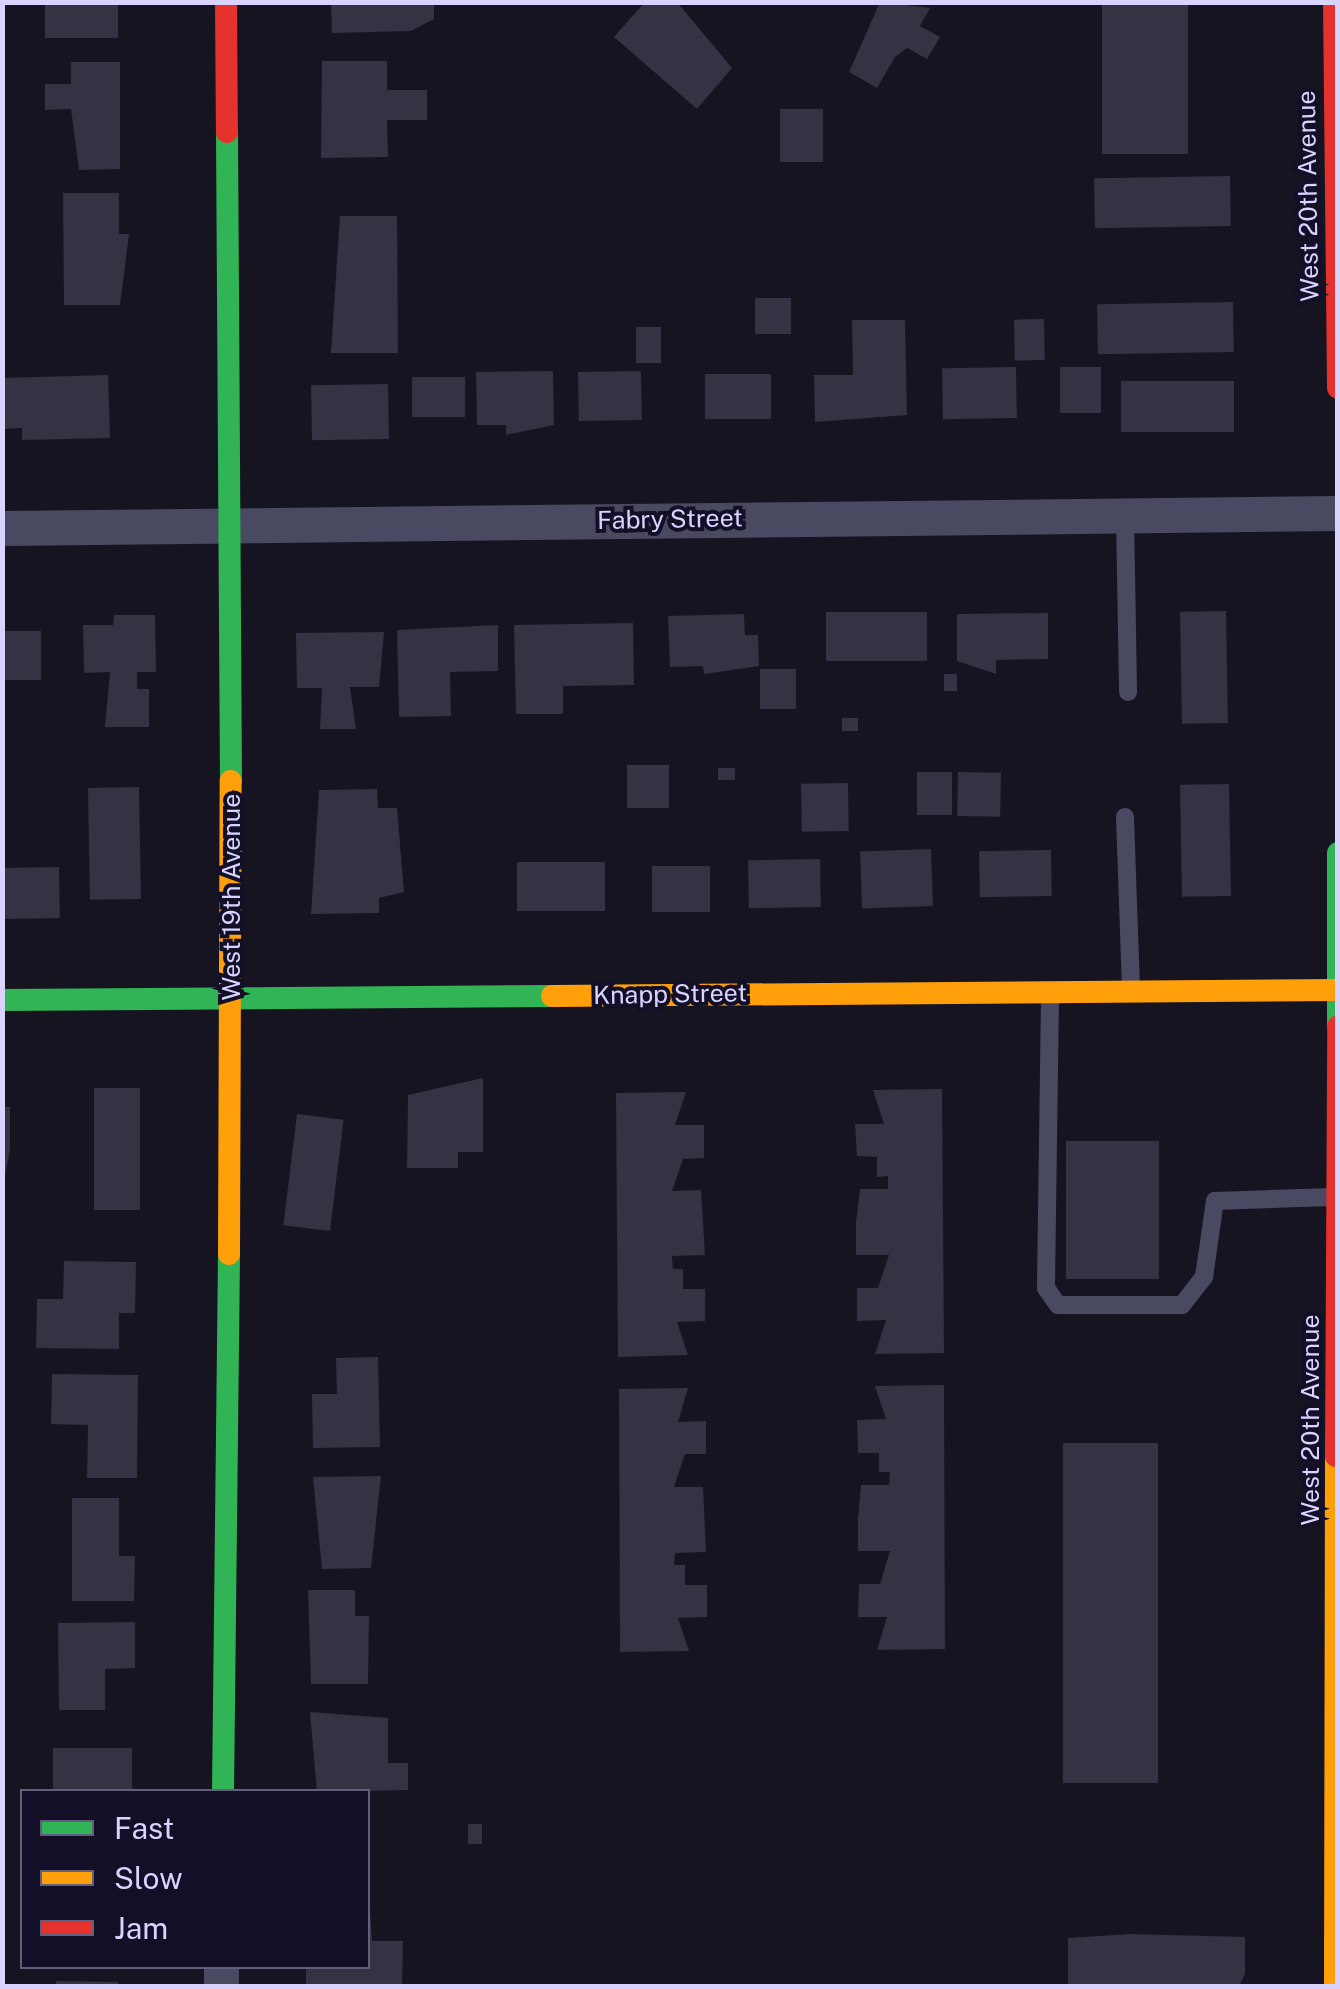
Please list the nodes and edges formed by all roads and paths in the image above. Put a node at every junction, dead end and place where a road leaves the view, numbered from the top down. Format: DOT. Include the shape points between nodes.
graph roads {
  1 [pos="226,2"];
  2 [pos="1334,2"];
  3 [pos="1338,388"];
  4 [pos="1338,513"];
  5 [pos="1125,516"];
  6 [pos="228,526"];
  7 [pos="2,528"];
  8 [pos="1128,692"];
  9 [pos="1124,817"];
  10 [pos="1338,854"];
  11 [pos="1131,988"];
  12 [pos="1050,990"];
  13 [pos="1337,990"];
  14 [pos="2,1000"];
  15 [pos="232,1000"];
  16 [pos="1338,1196"];
  17 [pos="223,1789"];
  18 [pos="1335,1986"];
  1 -- 6 [label="street, West 19th Avenue"];
  2 -- 3 [label="street, West 20th Avenue"];
  4 -- 5 [label="street, Fabry Street"];
  5 -- 6 [label="street, Fabry Street"];
  5 -- 8 [label="lane"];
  6 -- 7 [label="street, Fabry Street"];
  6 -- 15 [label="street, West 19th Avenue"];
  9 -- 11 [label="lane"];
  10 -- 13 [label="street, West 20th Avenue"];
  11 -- 12 [label="street, Knapp Street"];
  11 -- 13 [label="street, Knapp Street"];
  12 -- 15 [label="street, Knapp Street"];
  12 -- 16 [label="lane" via="1046,1288 1058,1305 1182,1306 1204,1277 1215,1201"];
  13 -- 16 [label="street, West 20th Avenue"];
  14 -- 15 [label="street, Knapp Street"];
  15 -- 17 [label="street, West 19th Avenue"];
  16 -- 18 [label="street, West 20th Avenue"];
}
